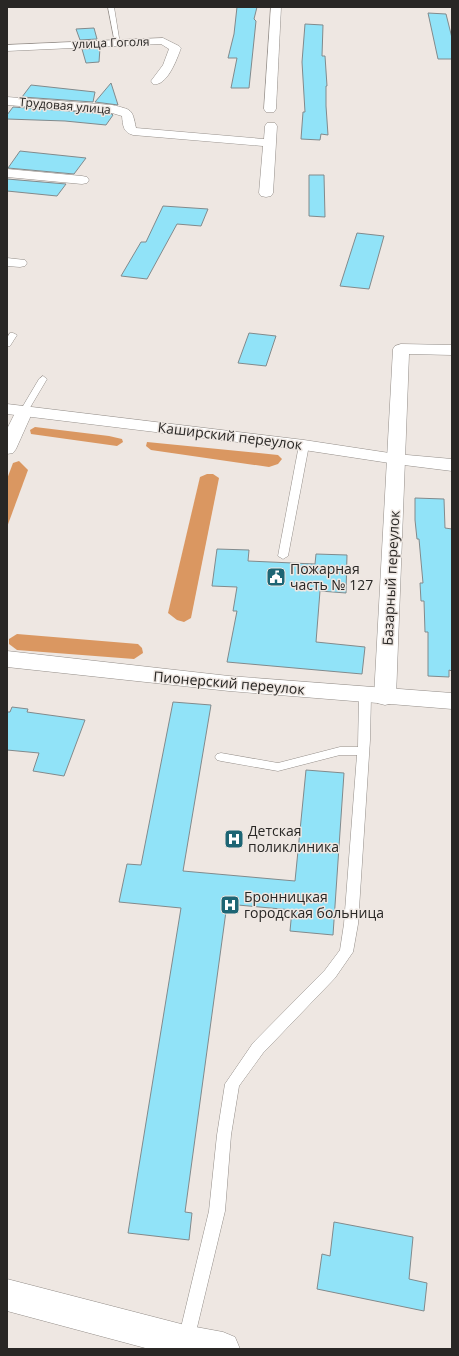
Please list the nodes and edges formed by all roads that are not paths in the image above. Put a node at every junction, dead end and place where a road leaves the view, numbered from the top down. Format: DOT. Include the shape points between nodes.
graph roads {
  1 [pos="111,7"];
  2 [pos="276,7"];
  3 [pos="118,43"];
  4 [pos="7,48"];
  5 [pos="157,81"];
  6 [pos="7,101"];
  7 [pos="270,109"];
  8 [pos="270,126"];
  9 [pos="270,143"];
  10 [pos="7,173"];
  11 [pos="82,180"];
  12 [pos="266,193"];
  13 [pos="13,335"];
  14 [pos="7,344"];
  15 [pos="452,350"];
  16 [pos="43,379"];
  17 [pos="16,410"];
  18 [pos="304,445"];
  19 [pos="7,449"];
  20 [pos="396,459"];
  21 [pos="452,465"];
  22 [pos="283,556"];
  23 [pos="7,659"];
  24 [pos="375,696"];
  25 [pos="452,701"];
  26 [pos="362,751"];
  27 [pos="221,757"];
  28 [pos="7,1295"];
  29 [pos="185,1342"];
  30 [pos="223,1349"];
  1 -- 3 [label="lane"];
  2 -- 7 [label="street"];
  3 -- 4 [label="street, улица Гоголя"];
  3 -- 5 [label="street, улица Гоголя" via="163,41 175,48 169,64"];
  6 -- 9 [label="street, Трудовая улица" via="118,111 128,115 130,129 133,131"];
  8 -- 9 [label="street"];
  9 -- 12 [label="street"];
  10 -- 11 [label="street"];
  13 -- 14 [label="lane"];
  15 -- 20 [label="street, Базарный переулок" via="401,349"];
  16 -- 17 [label="lane"];
  17 -- 18 [label="street, Каширский переулок"];
  17 -- 19 [label="street"];
  18 -- 20 [label="street, Каширский переулок"];
  18 -- 22 [label="lane"];
  20 -- 21 [label="street, Каширский переулок"];
  20 -- 24 [label="street, Базарный переулок"];
  23 -- 24 [label="street, Пионерский переулок" via="127,674"];
  24 -- 25 [label="street, Пионерский переулок"];
  24 -- 26 [label="lane"];
  26 -- 27 [label="lane" via="340,751 278,767"];
  26 -- 29 [label="lane" via="351,924 346,952 330,974 258,1048 232,1084 217,1211"];
  28 -- 29 [label="street"];
  29 -- 30 [label="street"];
}
